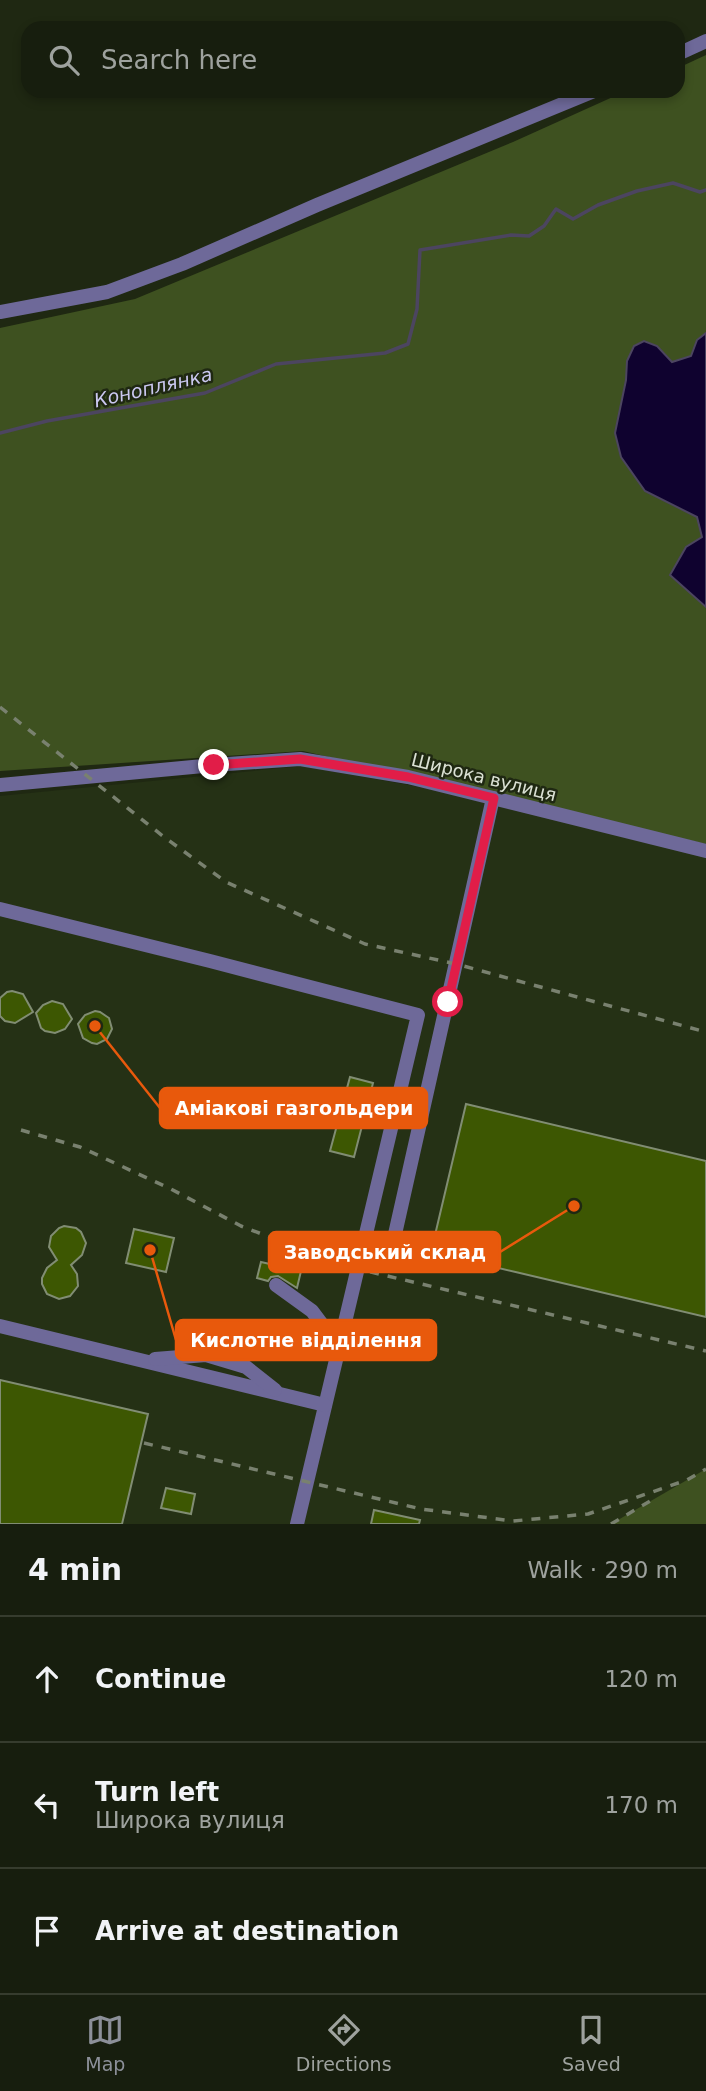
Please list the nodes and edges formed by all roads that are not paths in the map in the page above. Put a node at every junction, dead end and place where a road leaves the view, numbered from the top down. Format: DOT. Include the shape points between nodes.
graph roads {
  1 [pos="706,41"];
  2 [pos="685,51"];
  3 [pos="577,98"];
  4 [pos="0,312"];
  5 [pos="0,785"];
  6 [pos="494,798"];
  7 [pos="706,851"];
  8 [pos="0,909"];
  9 [pos="360,1257"];
  10 [pos="276,1285"];
  11 [pos="0,1326"];
  12 [pos="339,1347"];
  13 [pos="140,1360"];
  14 [pos="279,1394"];
  15 [pos="325,1405"];
  16 [pos="296,1524"];
  1 -- 2 [label="street"];
  3 -- 4 [label="street" via="107,292"];
  5 -- 6 [label="street, Широка вулиця" via="300,759 408,777"];
  6 -- 7 [label="street, Широка вулиця"];
  6 -- 9 [label="street" via="393,1242"];
  8 -- 9 [label="street" via="418,1015"];
  9 -- 12 [label="street"];
  10 -- 12 [label="street" via="312,1311"];
  11 -- 13 [label="street"];
  12 -- 15 [label="street"];
  13 -- 14 [label="street"];
  13 -- 14 [label="street" via="206,1355 246,1367"];
  14 -- 15 [label="street"];
  15 -- 16 [label="street"];
}
